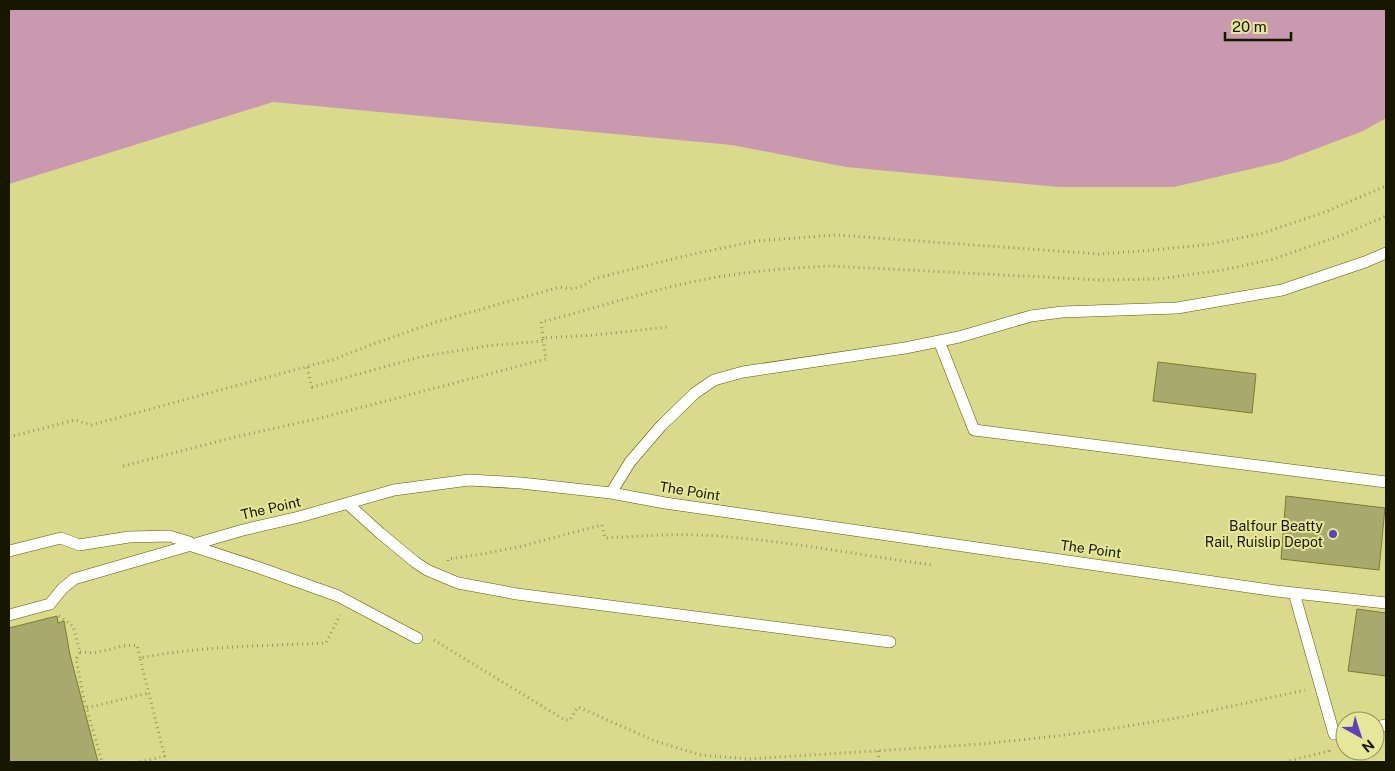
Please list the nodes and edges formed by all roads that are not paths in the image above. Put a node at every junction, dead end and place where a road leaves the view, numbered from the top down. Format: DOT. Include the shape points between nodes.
graph roads {
  1 [pos="1386,252"];
  2 [pos="939,341"];
  3 [pos="1386,482"];
  4 [pos="611,493"];
  5 [pos="348,504"];
  6 [pos="189,545"];
  7 [pos="9,551"];
  8 [pos="1294,593"];
  9 [pos="1386,604"];
  10 [pos="9,615"];
  11 [pos="417,638"];
  12 [pos="890,642"];
  13 [pos="1335,734"];
  1 -- 2 [label="lane" via="1282,290 1177,308 1031,316"];
  2 -- 3 [label="lane" via="974,430"];
  2 -- 4 [label="lane" via="743,372 714,380 695,393 661,426 630,462"];
  4 -- 5 [label="lane, The Point" via="469,480 394,490"];
  4 -- 8 [label="lane, The Point" via="675,505"];
  5 -- 6 [label="lane, The Point"];
  5 -- 12 [label="lane" via="415,562 458,583 516,594"];
  6 -- 7 [label="lane" via="189,542 169,536 129,537 79,545 61,538"];
  6 -- 10 [label="lane, The Point" via="74,580 50,604"];
  6 -- 11 [label="lane" via="338,596"];
  8 -- 9 [label="lane, The Point"];
  8 -- 13 [label="lane"];
}
